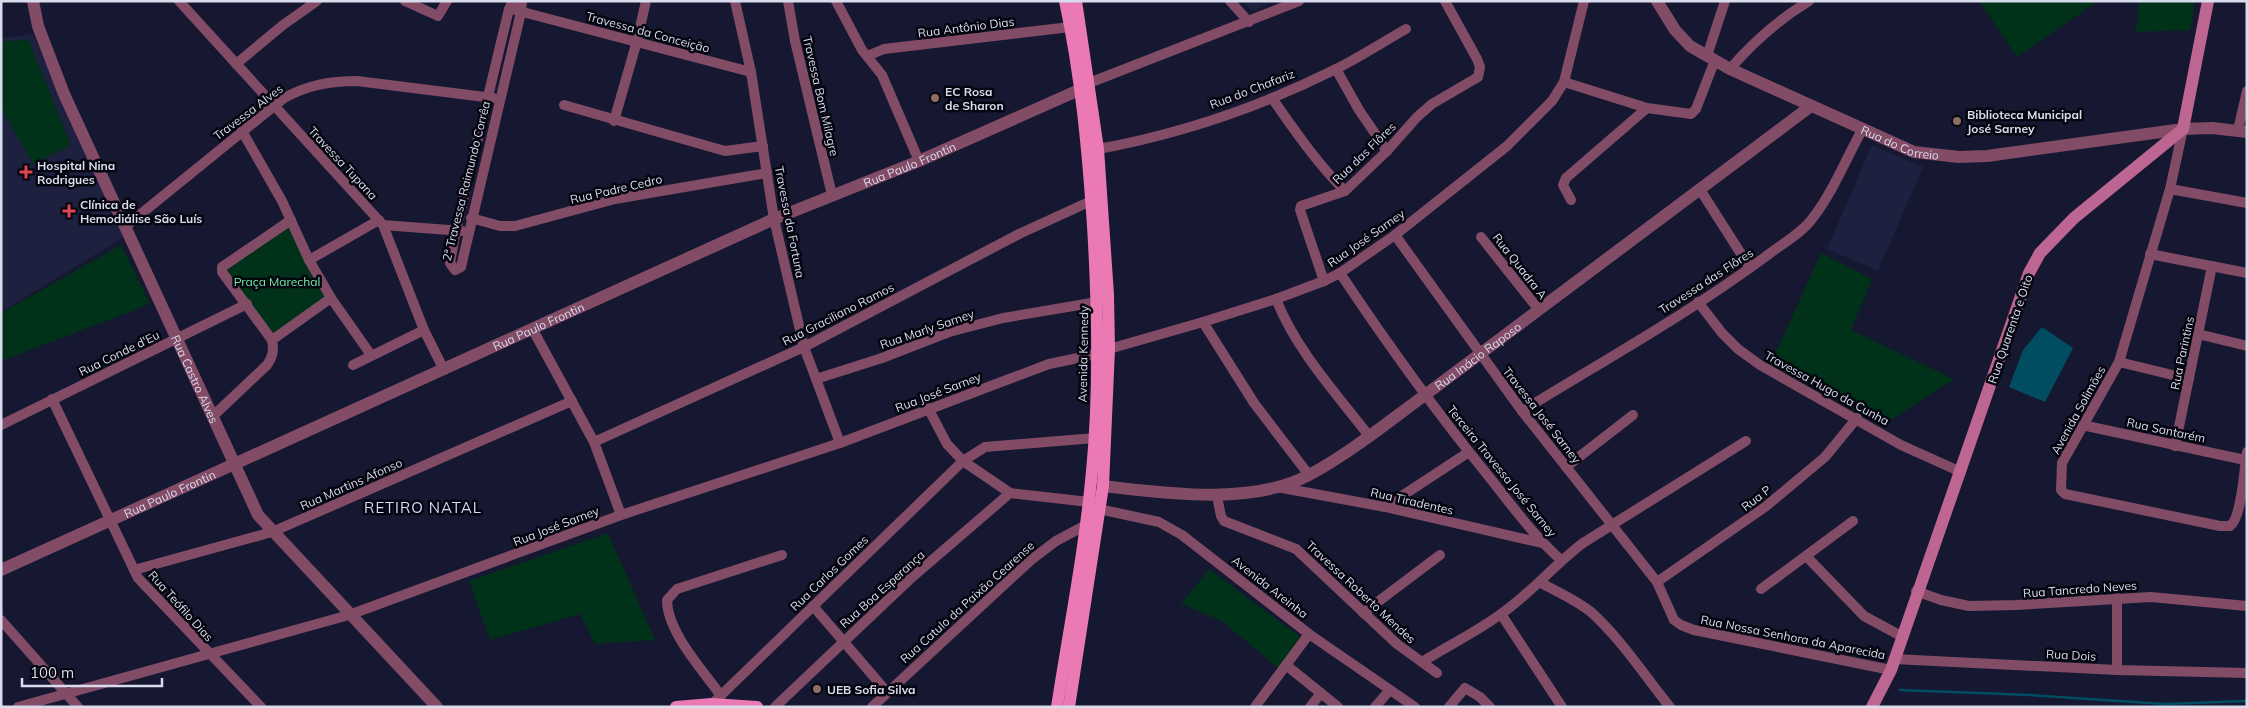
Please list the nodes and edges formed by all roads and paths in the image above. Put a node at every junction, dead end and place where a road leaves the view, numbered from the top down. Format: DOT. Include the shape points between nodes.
graph roads {
  1 [pos="33,1"];
  2 [pos="179,1"];
  3 [pos="317,1"];
  4 [pos="405,1"];
  5 [pos="447,1"];
  6 [pos="646,1"];
  7 [pos="735,1"];
  8 [pos="788,1"];
  9 [pos="836,1"];
  10 [pos="1064,1"];
  11 [pos="1076,1"];
  12 [pos="1230,1"];
  13 [pos="1445,1"];
  14 [pos="1584,1"];
  15 [pos="1657,1"];
  16 [pos="1725,1"];
  17 [pos="1809,1"];
  18 [pos="2208,1"];
  19 [pos="1293,2"];
  20 [pos="511,5"];
  21 [pos="521,7"];
  22 [pos="1249,22"];
  23 [pos="1070,27"];
  24 [pos="1406,29"];
  25 [pos="637,41"];
  26 [pos="867,56"];
  27 [pos="1711,58"];
  28 [pos="236,64"];
  29 [pos="1336,68"];
  30 [pos="1730,69"];
  31 [pos="751,72"];
  32 [pos="1564,82"];
  33 [pos="1084,86"];
  34 [pos="2247,92"];
  35 [pos="488,98"];
  36 [pos="1272,98"];
  37 [pos="500,100"];
  38 [pos="564,105"];
  39 [pos="273,106"];
  40 [pos="1811,106"];
  41 [pos="1647,108"];
  42 [pos="614,121"];
  43 [pos="2182,129"];
  44 [pos="1862,130"];
  45 [pos="2242,131"];
  46 [pos="242,132"];
  47 [pos="763,146"];
  48 [pos="1098,149"];
  49 [pos="1387,151"];
  50 [pos="919,161"];
  51 [pos="767,173"];
  52 [pos="2170,189"];
  53 [pos="1701,190"];
  54 [pos="1345,191"];
  55 [pos="832,196"];
  56 [pos="1571,200"];
  57 [pos="1091,201"];
  58 [pos="2247,203"];
  59 [pos="471,218"];
  60 [pos="774,219"];
  61 [pos="291,220"];
  62 [pos="381,223"];
  63 [pos="126,226"];
  64 [pos="456,230"];
  65 [pos="468,231"];
  66 [pos="1395,235"];
  67 [pos="1481,237"];
  68 [pos="2150,254"];
  69 [pos="309,260"];
  70 [pos="2212,266"];
  71 [pos="1750,268"];
  72 [pos="1340,273"];
  73 [pos="2247,273"];
  74 [pos="1324,281"];
  75 [pos="332,298"];
  76 [pos="1276,299"];
  77 [pos="1103,301"];
  78 [pos="1698,302"];
  79 [pos="247,304"];
  80 [pos="1539,310"];
  81 [pos="1203,322"];
  82 [pos="424,330"];
  83 [pos="533,330"];
  84 [pos="2198,334"];
  85 [pos="177,340"];
  86 [pos="272,340"];
  87 [pos="2247,346"];
  88 [pos="804,347"];
  89 [pos="1103,351"];
  90 [pos="1480,354"];
  91 [pos="371,355"];
  92 [pos="2120,362"];
  93 [pos="353,365"];
  94 [pos="444,370"];
  95 [pos="2189,379"];
  96 [pos="816,380"];
  97 [pos="1425,395"];
  98 [pos="52,399"];
  99 [pos="572,401"];
  100 [pos="928,408"];
  101 [pos="1522,411"];
  102 [pos="1633,415"];
  103 [pos="212,417"];
  104 [pos="1857,418"];
  105 [pos="1,425"];
  106 [pos="2082,425"];
  107 [pos="1369,436"];
  108 [pos="1095,438"];
  109 [pos="1746,441"];
  110 [pos="594,442"];
  111 [pos="840,443"];
  112 [pos="2176,446"];
  113 [pos="1469,452"];
  114 [pos="2246,456"];
  115 [pos="963,461"];
  116 [pos="234,466"];
  117 [pos="1566,467"];
  118 [pos="1961,472"];
  119 [pos="1309,475"];
  120 [pos="1102,486"];
  121 [pos="1276,487"];
  122 [pos="1010,493"];
  123 [pos="1217,496"];
  124 [pos="1094,505"];
  125 [pos="1385,507"];
  126 [pos="621,515"];
  127 [pos="110,521"];
  128 [pos="1853,521"];
  129 [pos="1612,524"];
  130 [pos="1086,526"];
  131 [pos="272,532"];
  132 [pos="1542,543"];
  133 [pos="782,555"];
  134 [pos="1440,555"];
  135 [pos="1807,557"];
  136 [pos="1561,560"];
  137 [pos="1,570"];
  138 [pos="134,570"];
  139 [pos="1657,582"];
  140 [pos="1541,583"];
  141 [pos="1760,589"];
  142 [pos="1916,591"];
  143 [pos="2117,598"];
  144 [pos="812,606"];
  145 [pos="2247,606"];
  146 [pos="1363,613"];
  147 [pos="1501,614"];
  148 [pos="349,615"];
  149 [pos="1,620"];
  150 [pos="1309,634"];
  151 [pos="1901,636"];
  152 [pos="843,642"];
  153 [pos="207,653"];
  154 [pos="1422,662"];
  155 [pos="1892,664"];
  156 [pos="1286,665"];
  157 [pos="2117,670"];
  158 [pos="1437,673"];
  159 [pos="2247,673"];
  160 [pos="1389,690"];
  161 [pos="887,692"];
  162 [pos="65,693"];
  163 [pos="1321,693"];
  164 [pos="717,700"];
  165 [pos="18,707"];
  166 [pos="78,707"];
  167 [pos="260,707"];
  168 [pos="437,707"];
  169 [pos="676,707"];
  170 [pos="757,707"];
  171 [pos="775,707"];
  172 [pos="872,707"];
  173 [pos="1056,707"];
  174 [pos="1069,707"];
  175 [pos="1255,707"];
  176 [pos="1310,707"];
  177 [pos="1338,707"];
  178 [pos="1375,707"];
  179 [pos="1415,707"];
  180 [pos="1449,707"];
  181 [pos="1490,707"];
  182 [pos="1562,707"];
  183 [pos="1670,707"];
  184 [pos="1872,707"];
  1 -- 63 [label="street, Rua Castro Alves" via="52,64"];
  2 -- 28 [label="street, Travessa Tupana"];
  3 -- 28 [label="street"];
  4 -- 5 [label="street" via="438,16"];
  6 -- 25 [label="street"];
  7 -- 31 [label="street, Travessa da Fortuna"];
  8 -- 55 [label="street, Travessa Bom Milagre"];
  9 -- 26 [label="street"];
  10 -- 23 [label="main road, Avenida Kennedy"];
  11 -- 33 [label="main road, Avenida Kennedy"];
  12 -- 22 [label="street"];
  13 -- 49 [label="street, Rua das Flôres" via="1477,59 1480,67 1478,77 1432,104"];
  14 -- 32 [label="street, Rua José Sarney"];
  15 -- 27 [label="street, Rua do Correio" via="1675,30 1690,46"];
  16 -- 27 [label="street"];
  17 -- 30 [label="street" via="1760,35"];
  18 -- 43 [label="main road"];
  19 -- 22 [label="street, Rua Paulo Frontin"];
  20 -- 21 [label="street, Travessa da Conceição"];
  20 -- 35 [label="street, 2ª Travessa Raimundo Corrêa"];
  21 -- 25 [label="street, Travessa da Conceição"];
  21 -- 37 [label="street, 2ª Travessa Raimundo Corrêa"];
  22 -- 33 [label="street, Rua Paulo Frontin"];
  23 -- 26 [label="street, Rua Antônio Dias" via="884,49"];
  23 -- 33 [label="main road, Avenida Kennedy"];
  24 -- 29 [label="street, Rua do Chafariz"];
  25 -- 31 [label="street, Travessa da Conceição"];
  25 -- 42 [label="street"];
  26 -- 50 [label="street" via="882,75"];
  27 -- 30 [label="street, Rua do Correio"];
  27 -- 41 [label="street" via="1694,112 1686,114"];
  28 -- 39 [label="street, Travessa Tupana"];
  29 -- 36 [label="street, Rua do Chafariz"];
  29 -- 49 [label="street"];
  30 -- 40 [label="street, Rua do Correio"];
  31 -- 47 [label="street, Travessa da Fortuna"];
  32 -- 41 [label="street"];
  32 -- 66 [label="street, Rua José Sarney" via="1552,101 1507,146"];
  33 -- 48 [label="main road, Avenida Kennedy"];
  33 -- 50 [label="street, Rua Paulo Frontin"];
  33 -- 57 [label="main road, Avenida Kennedy"];
  34 -- 45 [label="street"];
  35 -- 37 [label="street, Travessa Alves"];
  35 -- 39 [label="street, Travessa Alves" via="334,81 303,88"];
  35 -- 64 [label="street, 2ª Travessa Raimundo Corrêa"];
  36 -- 48 [label="street, Rua do Chafariz" via="1159,136"];
  36 -- 54 [label="street" via="1303,144"];
  37 -- 59 [label="street, 2ª Travessa Raimundo Corrêa"];
  38 -- 42 [label="street"];
  39 -- 46 [label="street, Travessa Alves"];
  39 -- 62 [label="street, Travessa Tupana"];
  40 -- 44 [label="street, Rua do Correio"];
  40 -- 53 [label="street, Rua Inácio Raposo"];
  41 -- 56 [label="street" via="1566,178 1563,185"];
  42 -- 47 [label="street" via="725,151"];
  43 -- 44 [label="street, Rua do Correio" via="1959,157 1914,152"];
  43 -- 45 [label="street, Rua do Correio"];
  43 -- 52 [label="street, Avenida Solimões"];
  43 -- 118 [label="main road, Rua Quarenta e Oito" via="2074,218 2040,253 2029,273"];
  44 -- 71 [label="street, Travessa das Flôres" via="1812,220"];
  46 -- 61 [label="street"];
  46 -- 63 [label="street, Travessa Alves"];
  47 -- 51 [label="street, Travessa da Fortuna"];
  48 -- 77 [label="main road, Avenida Kennedy"];
  49 -- 54 [label="street, Rua das Flôres"];
  50 -- 55 [label="street, Rua Paulo Frontin"];
  51 -- 59 [label="street, Rua Padre Cedro" via="615,199 515,226 500,226"];
  51 -- 60 [label="street, Travessa da Fortuna"];
  52 -- 58 [label="street"];
  52 -- 68 [label="street, Avenida Solimões"];
  53 -- 71 [label="street"];
  53 -- 80 [label="street, Rua Inácio Raposo"];
  54 -- 74 [label="street, Rua das Flôres" via="1300,207"];
  55 -- 60 [label="street, Rua Paulo Frontin"];
  57 -- 77 [label="main road, Avenida Kennedy"];
  57 -- 88 [label="street, Rua Graciliano Ramos" via="1019,234"];
  59 -- 65 [label="street, 2ª Travessa Raimundo Corrêa"];
  60 -- 83 [label="street, Rua Paulo Frontin"];
  60 -- 88 [label="street, Travessa da Fortuna"];
  61 -- 69 [label="street"];
  61 -- 79 [label="street" via="222,267 222,272"];
  62 -- 64 [label="street"];
  62 -- 69 [label="street"];
  62 -- 82 [label="street, Travessa Tupana"];
  63 -- 85 [label="street, Rua Castro Alves"];
  64 -- 65 [label="street"];
  64 -- 65 [label="street, 2ª Travessa Raimundo Corrêa" via="450,263 455,270 461,267"];
  66 -- 72 [label="street, Rua José Sarney"];
  66 -- 90 [label="street, Travessa José Sarney"];
  67 -- 80 [label="street, Rua Quadra A"];
  68 -- 70 [label="street"];
  68 -- 92 [label="street, Avenida Solimões"];
  69 -- 75 [label="street"];
  70 -- 73 [label="street"];
  70 -- 84 [label="street, Rua Parintins"];
  71 -- 78 [label="street, Travessa das Flôres"];
  72 -- 74 [label="street, Rua José Sarney"];
  72 -- 97 [label="street, Terceira Travessa José Sarney"];
  74 -- 76 [label="street, Rua José Sarney"];
  75 -- 86 [label="street"];
  75 -- 91 [label="street"];
  76 -- 81 [label="street, Rua José Sarney"];
  76 -- 107 [label="street" via="1302,349"];
  77 -- 89 [label="main road, Avenida Kennedy"];
  77 -- 96 [label="street, Rua Marly Sarney" via="1003,318"];
  78 -- 101 [label="street, Travessa das Flôres"];
  78 -- 104 [label="street, Travessa Hugo da Cunha" via="1738,349 1760,365"];
  79 -- 85 [label="street, Rua Conde d'Eu"];
  79 -- 86 [label="street"];
  80 -- 90 [label="street, Rua Inácio Raposo"];
  81 -- 89 [label="street, Rua José Sarney"];
  81 -- 119 [label="street" via="1254,403"];
  82 -- 91 [label="street"];
  82 -- 94 [label="street, Travessa Tupana"];
  83 -- 94 [label="street, Rua Paulo Frontin"];
  83 -- 99 [label="street"];
  84 -- 87 [label="street"];
  84 -- 95 [label="street, Rua Parintins"];
  85 -- 98 [label="street, Rua Conde d'Eu"];
  85 -- 103 [label="street, Rua Castro Alves"];
  86 -- 103 [label="street" via="273,356 267,365"];
  88 -- 96 [label="street, Travessa da Fortuna"];
  88 -- 110 [label="street, Rua Graciliano Ramos"];
  89 -- 100 [label="street, Rua José Sarney" via="1049,364"];
  89 -- 108 [label="main road, Avenida Kennedy"];
  89 -- 120 [label="main road, Avenida Kennedy"];
  90 -- 97 [label="street, Rua Inácio Raposo"];
  90 -- 101 [label="street, Travessa José Sarney"];
  91 -- 93 [label="street"];
  92 -- 95 [label="street"];
  92 -- 106 [label="street, Avenida Solimões"];
  94 -- 116 [label="street, Rua Paulo Frontin"];
  95 -- 112 [label="street, Rua Parintins"];
  96 -- 111 [label="street, Travessa da Fortuna"];
  97 -- 107 [label="street, Rua Inácio Raposo"];
  97 -- 113 [label="street, Terceira Travessa José Sarney"];
  98 -- 105 [label="street, Rua Conde d'Eu"];
  98 -- 127 [label="street, Rua Teófilo Dias"];
  99 -- 110 [label="street"];
  99 -- 131 [label="street, Rua Martins Afonso"];
  100 -- 111 [label="street, Rua José Sarney"];
  100 -- 115 [label="street" via="943,438"];
  101 -- 117 [label="street, Travessa José Sarney"];
  102 -- 117 [label="street"];
  103 -- 116 [label="street, Rua Castro Alves"];
  104 -- 118 [label="street, Travessa Hugo da Cunha" via="1901,445"];
  104 -- 139 [label="street, Rua P" via="1825,457 1771,502"];
  106 -- 112 [label="street, Rua Santarém"];
  106 -- 114 [label="street, Avenida Solimões" via="2062,463 2060,484 2066,494 2220,526 2230,526 2235,522"];
  107 -- 119 [label="street, Rua Inácio Raposo"];
  108 -- 115 [label="street, Rua Carlos Gomes" via="986,447"];
  108 -- 124 [label="main road, Avenida Kennedy"];
  109 -- 129 [label="street"];
  110 -- 126 [label="street"];
  111 -- 126 [label="street, Rua José Sarney"];
  112 -- 114 [label="street, Rua Santarém"];
  113 -- 125 [label="street"];
  113 -- 132 [label="street, Terceira Travessa José Sarney"];
  115 -- 122 [label="street"];
  115 -- 144 [label="street, Rua Carlos Gomes"];
  116 -- 127 [label="street, Rua Paulo Frontin"];
  116 -- 131 [label="street, Rua Castro Alves" via="258,515"];
  117 -- 129 [label="street, Travessa José Sarney"];
  118 -- 142 [label="main road, Rua Quarenta e Oito"];
  119 -- 121 [label="street, Rua Inácio Raposo"];
  120 -- 123 [label="street, Rua Inácio Raposo"];
  120 -- 124 [label="main road, Avenida Kennedy"];
  121 -- 123 [label="street, Rua Inácio Raposo"];
  121 -- 125 [label="street, Rua Tiradentes"];
  122 -- 124 [label="street, Avenida Areinha"];
  122 -- 152 [label="street, Rua Boa Esperança"];
  123 -- 146 [label="street, Travessa Roberto Mendes" via="1224,522 1296,549"];
  124 -- 130 [label="main road, Avenida Kennedy"];
  124 -- 150 [label="street, Avenida Areinha" via="1159,522 1182,535"];
  124 -- 174 [label="main road, Avenida Kennedy"];
  125 -- 132 [label="street, Rua Tiradentes"];
  126 -- 148 [label="street, Rua José Sarney"];
  127 -- 137 [label="street, Rua Paulo Frontin"];
  127 -- 138 [label="street, Rua Teófilo Dias"];
  128 -- 135 [label="street"];
  129 -- 136 [label="street"];
  129 -- 139 [label="street, Travessa José Sarney"];
  130 -- 161 [label="street, Rua Catulo da Paixão Cearense" via="1056,541 1030,560"];
  130 -- 173 [label="main road, Avenida Kennedy"];
  131 -- 138 [label="street, Rua Martins Afonso"];
  131 -- 148 [label="street, Rua Castro Alves"];
  132 -- 136 [label="street, Terceira Travessa José Sarney"];
  133 -- 164 [label="street" via="677,589 667,600 674,629"];
  134 -- 146 [label="street"];
  135 -- 141 [label="street"];
  135 -- 151 [label="street" via="1864,616"];
  136 -- 140 [label="street"];
  138 -- 153 [label="street, Rua Teófilo Dias" via="142,584"];
  139 -- 155 [label="street, Rua Nossa Senhora da Aparecida" via="1670,613 1681,625 1716,635"];
  140 -- 147 [label="street"];
  140 -- 183 [label="street" via="1573,599 1591,613"];
  142 -- 143 [label="street, Rua Tancredo Neves" via="1969,606 2016,606"];
  142 -- 151 [label="main road, Rua Quarenta e Oito"];
  143 -- 145 [label="street, Rua Tancredo Neves" via="2151,597"];
  143 -- 157 [label="street"];
  144 -- 152 [label="street"];
  144 -- 164 [label="street, Rua Carlos Gomes"];
  146 -- 154 [label="street, Travessa Roberto Mendes"];
  147 -- 154 [label="street"];
  147 -- 182 [label="street"];
  148 -- 153 [label="street, Rua José Sarney"];
  148 -- 168 [label="street, Rua Castro Alves"];
  149 -- 162 [label="street"];
  150 -- 156 [label="street"];
  150 -- 160 [label="street, Avenida Areinha"];
  151 -- 155 [label="main road, Rua Quarenta e Oito"];
  152 -- 161 [label="street"];
  152 -- 171 [label="street, Rua Boa Esperança"];
  153 -- 162 [label="street, Rua José Sarney"];
  153 -- 167 [label="street, Rua Teófilo Dias"];
  154 -- 158 [label="street, Travessa Roberto Mendes"];
  155 -- 157 [label="street, Rua Dois"];
  155 -- 184 [label="main road, Rua Quarenta e Oito"];
  156 -- 163 [label="street"];
  156 -- 175 [label="street"];
  157 -- 159 [label="street, Rua Dois"];
  160 -- 178 [label="street"];
  160 -- 179 [label="street, Avenida Areinha"];
  161 -- 172 [label="street, Rua Catulo da Paixão Cearense"];
  162 -- 165 [label="street, Rua José Sarney"];
  162 -- 166 [label="street"];
  163 -- 176 [label="street"];
  163 -- 177 [label="street"];
  164 -- 169 [label="main road"];
  164 -- 170 [label="main road"];
  180 -- 181 [label="street" via="1463,688"];
}
